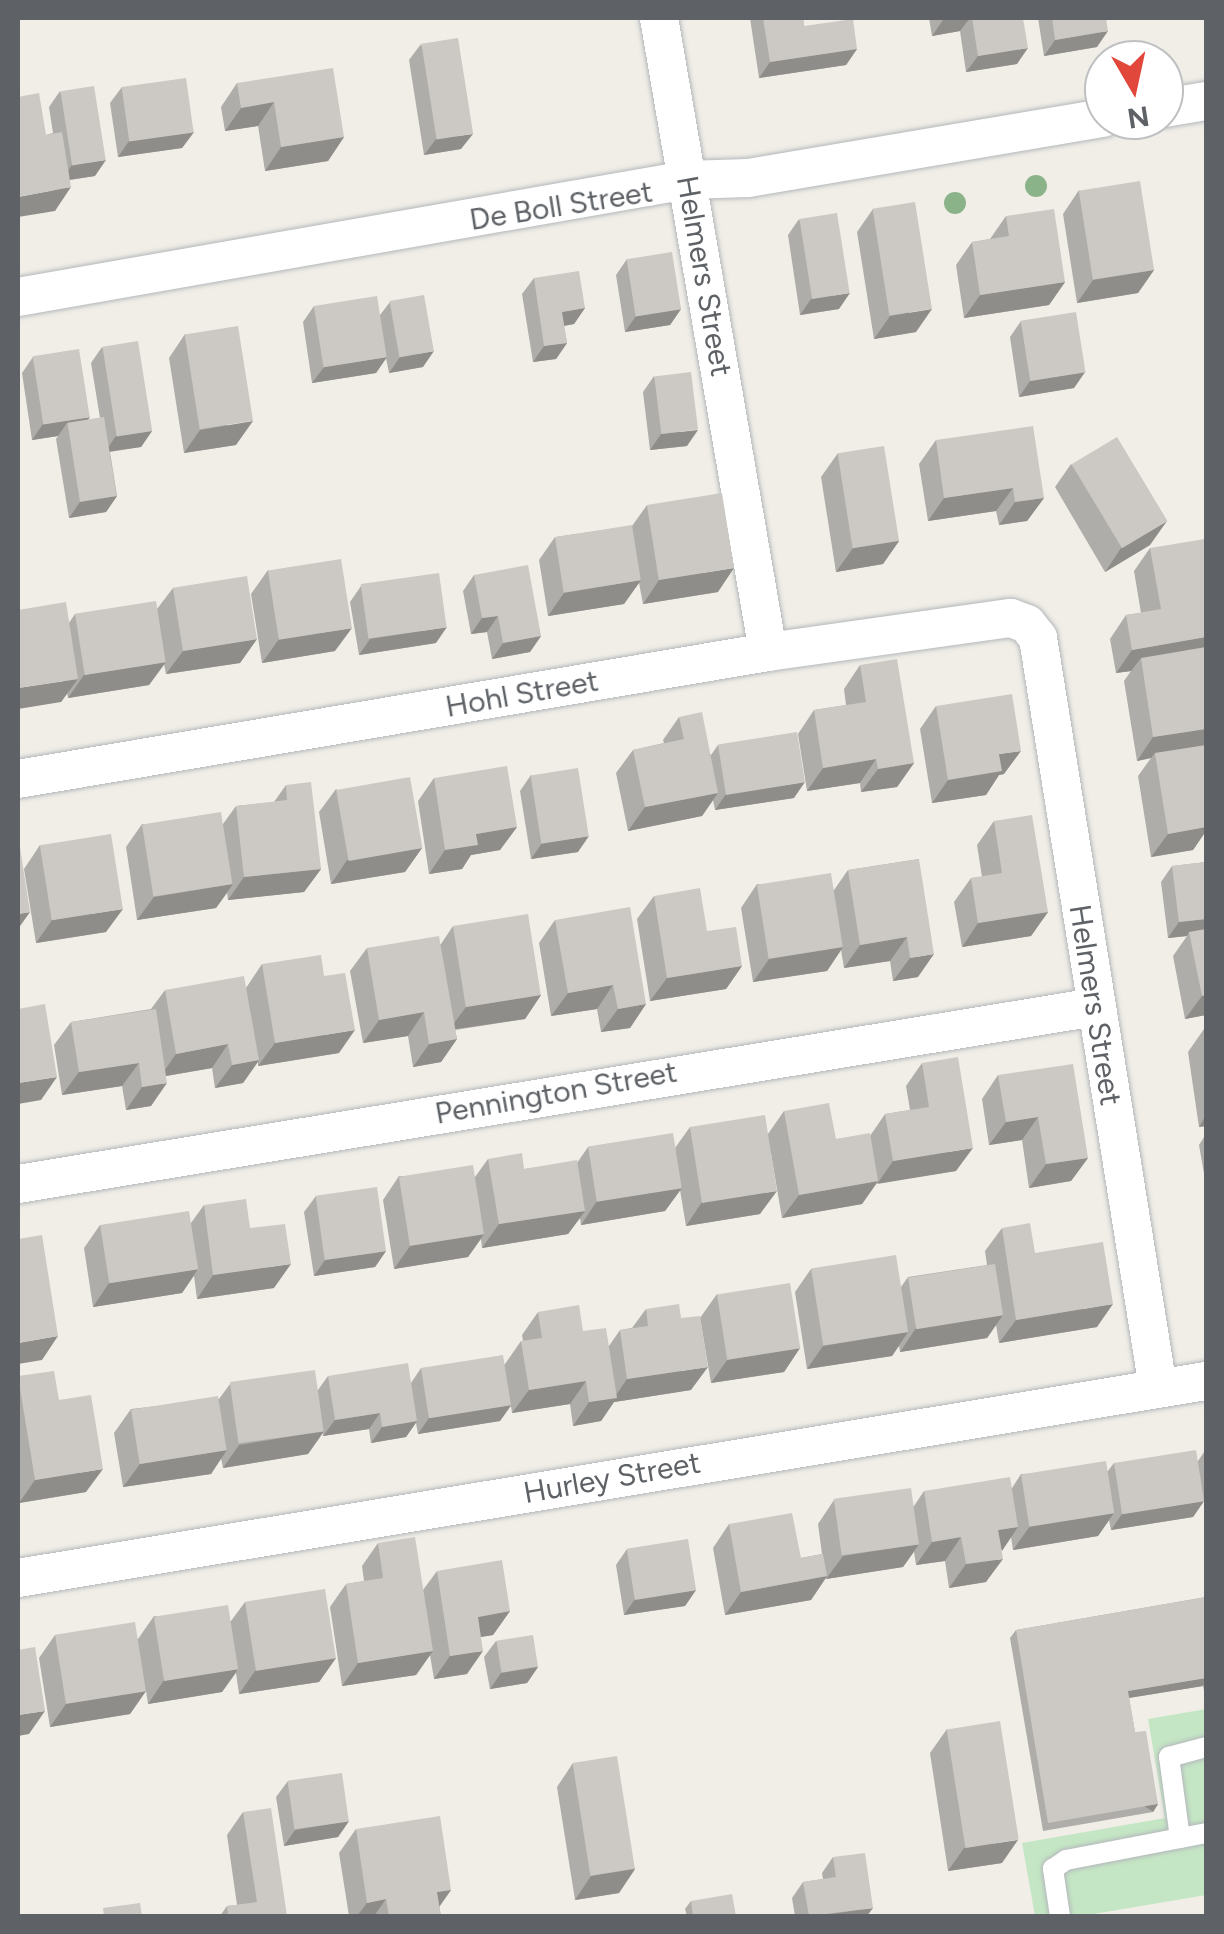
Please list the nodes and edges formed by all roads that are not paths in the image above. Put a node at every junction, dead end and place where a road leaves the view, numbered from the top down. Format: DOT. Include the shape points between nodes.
graph roads {
  1 [pos="659,18"];
  2 [pos="1084,121"];
  3 [pos="687,180"];
  4 [pos="18,297"];
  5 [pos="1027,624"];
  6 [pos="768,652"];
  7 [pos="18,779"];
  8 [pos="1094,1008"];
  9 [pos="18,1184"];
  10 [pos="1206,1381"];
  11 [pos="1158,1388"];
  12 [pos="18,1578"];
  13 [pos="1206,1746"];
  14 [pos="1206,1833"];
  15 [pos="1180,1838"];
  16 [pos="1060,1916"];
  1 -- 3 [label="street, Helmers Street"];
  2 -- 3 [label="street, De Boll Street" via="748,178"];
  3 -- 4 [label="street, De Boll Street"];
  3 -- 6 [label="street, Helmers Street"];
  5 -- 6 [label="street, Hohl Street" via="1011,618"];
  5 -- 8 [label="street, Helmers Street" via="1038,638"];
  6 -- 7 [label="street, Hohl Street"];
  8 -- 9 [label="street, Pennington Street"];
  8 -- 11 [label="street, Helmers Street"];
  10 -- 11 [label="street, Hurley Street"];
  11 -- 12 [label="street, Hurley Street"];
  13 -- 15 [label="lane" via="1169,1758"];
  14 -- 15 [label="lane"];
  15 -- 16 [label="lane" via="1066,1860 1053,1869"];
}
